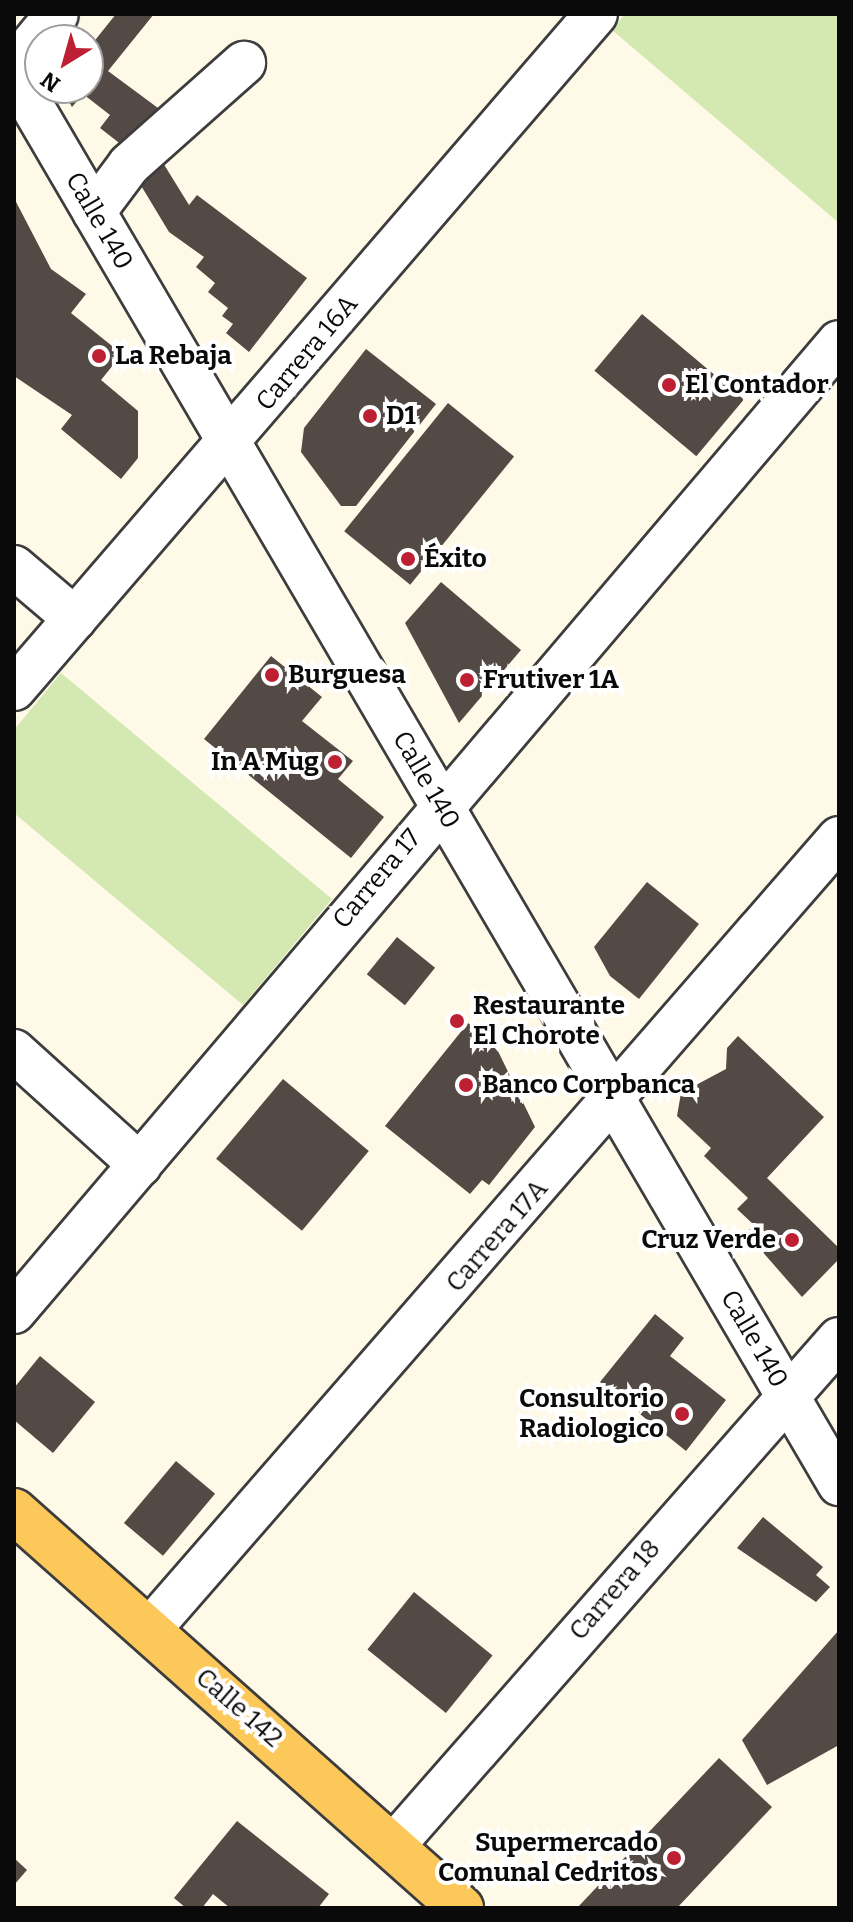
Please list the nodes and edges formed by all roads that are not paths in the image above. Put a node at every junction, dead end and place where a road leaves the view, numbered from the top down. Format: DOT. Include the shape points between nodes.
graph roads {
  1 [pos="57,14"];
  2 [pos="596,14"];
  3 [pos="244,63"];
  4 [pos="14,66"];
  5 [pos="14,75"];
  6 [pos="94,212"];
  7 [pos="839,342"];
  8 [pos="230,444"];
  9 [pos="14,567"];
  10 [pos="75,619"];
  11 [pos="14,689"];
  12 [pos="440,803"];
  13 [pos="839,838"];
  14 [pos="14,1051"];
  15 [pos="615,1102"];
  16 [pos="140,1165"];
  17 [pos="14,1312"];
  18 [pos="839,1339"];
  19 [pos="786,1393"];
  20 [pos="839,1484"];
  21 [pos="14,1511"];
  22 [pos="150,1629"];
  23 [pos="394,1845"];
  24 [pos="461,1908"];
  1 -- 4 [label="street"];
  2 -- 8 [label="street, Carrera 16A"];
  3 -- 6 [label="street" via="129,165"];
  5 -- 6 [label="street, Calle 140"];
  6 -- 8 [label="street, Calle 140"];
  7 -- 12 [label="street, Carrera 17"];
  8 -- 10 [label="street, Carrera 16A"];
  8 -- 12 [label="street, Calle 140"];
  9 -- 10 [label="street"];
  10 -- 11 [label="street, Carrera 16A"];
  12 -- 15 [label="street, Calle 140"];
  12 -- 16 [label="street, Carrera 17"];
  13 -- 15 [label="street, Carrera 17A"];
  14 -- 16 [label="street"];
  15 -- 19 [label="street, Calle 140"];
  15 -- 22 [label="street, Carrera 17A"];
  16 -- 17 [label="street, Carrera 17"];
  18 -- 19 [label="street, Carrera 18"];
  19 -- 20 [label="street, Calle 140"];
  19 -- 23 [label="street, Carrera 18"];
  21 -- 22 [label="main road, Calle 142"];
  22 -- 23 [label="main road, Calle 142"];
  23 -- 24 [label="main road, Calle 142"];
}
